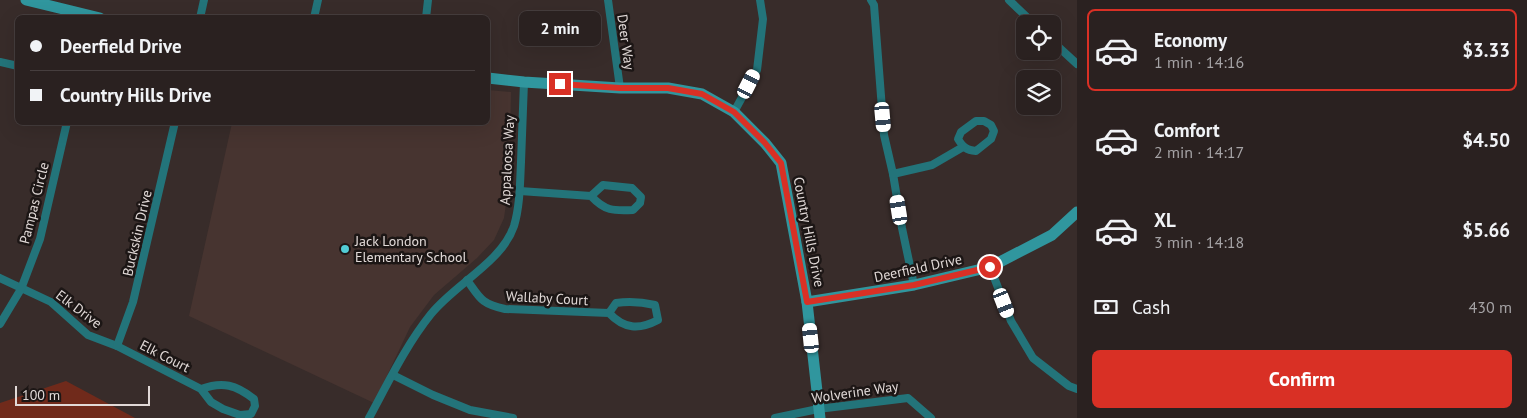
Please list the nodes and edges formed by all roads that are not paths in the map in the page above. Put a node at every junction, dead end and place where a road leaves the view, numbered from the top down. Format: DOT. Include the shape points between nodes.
graph roads {
  1 [pos="26,0"];
  2 [pos="204,0"];
  3 [pos="318,0"];
  4 [pos="428,0"];
  5 [pos="608,0"];
  6 [pos="760,0"];
  7 [pos="871,0"];
  8 [pos="1009,0"];
  9 [pos="88,15"];
  10 [pos="201,15"];
  11 [pos="315,15"];
  12 [pos="426,15"];
  13 [pos="1025,15"];
  14 [pos="1061,49"];
  15 [pos="0,62"];
  16 [pos="1077,64"];
  17 [pos="15,65"];
  18 [pos="490,78"];
  19 [pos="524,82"];
  20 [pos="620,88"];
  21 [pos="734,112"];
  22 [pos="66,125"];
  23 [pos="174,125"];
  24 [pos="963,147"];
  25 [pos="893,174"];
  26 [pos="520,191"];
  27 [pos="591,196"];
  28 [pos="1077,212"];
  29 [pos="990,267"];
  30 [pos="0,278"];
  31 [pos="467,280"];
  32 [pos="914,285"];
  33 [pos="21,289"];
  34 [pos="807,302"];
  35 [pos="609,313"];
  36 [pos="0,324"];
  37 [pos="117,346"];
  38 [pos="392,375"];
  39 [pos="201,389"];
  40 [pos="1077,389"];
  41 [pos="819,413"];
  42 [pos="469,414"];
  43 [pos="369,418"];
  44 [pos="513,418"];
  45 [pos="775,418"];
  46 [pos="931,418"];
  1 -- 9 [label="street"];
  2 -- 10 [label="street"];
  3 -- 11 [label="street"];
  4 -- 12 [label="street"];
  5 -- 20 [label="street, Deer Way"];
  6 -- 21 [label="street" via="763,19 757,70"];
  7 -- 25 [label="street" via="884,135"];
  8 -- 13 [label="street"];
  14 -- 16 [label="street"];
  15 -- 17 [label="street"];
  18 -- 19 [label="street, Country Hills Drive"];
  19 -- 20 [label="street, Country Hills Drive"];
  19 -- 26 [label="street, Appaloosa Way"];
  20 -- 21 [label="street, Country Hills Drive" via="668,88 702,94"];
  21 -- 34 [label="street, Country Hills Drive" via="781,163"];
  22 -- 33 [label="street, Pampas Circle" via="40,239"];
  23 -- 37 [label="street, Buckskin Drive" via="133,302"];
  24 -- 24 [label="street" via="976,150 991,139 994,132 991,124 976,121 961,132 958,139"];
  24 -- 25 [label="street" via="932,165"];
  25 -- 32 [label="street"];
  26 -- 27 [label="street"];
  26 -- 31 [label="street, Appaloosa Way" via="513,227 506,241"];
  27 -- 27 [label="street" via="600,206 616,210 633,210 641,197 632,188 603,185"];
  28 -- 29 [label="street, Deerfield Drive" via="1052,234"];
  29 -- 32 [label="street, Deerfield Drive"];
  29 -- 40 [label="street" via="1011,321 1033,358 1068,386"];
  30 -- 33 [label="street, Elk Drive"];
  31 -- 35 [label="street, Wallaby Court" via="482,301 493,307"];
  31 -- 38 [label="street, Appaloosa Way" via="432,313"];
  32 -- 34 [label="street, Deerfield Drive"];
  33 -- 36 [label="street, Pampas Circle"];
  33 -- 37 [label="street, Elk Drive" via="52,302 88,335"];
  34 -- 41 [label="street, Country Hills Drive"];
  35 -- 35 [label="street, Wallaby Court" via="618,322 630,326 647,326 658,320 655,305 646,303 616,303"];
  37 -- 39 [label="street, Elk Court"];
  38 -- 42 [label="street"];
  38 -- 43 [label="street, Appaloosa Way"];
  39 -- 39 [label="street, Elk Court" via="211,402 240,415 250,414 255,406 254,399 228,385 215,384"];
  41 -- 45 [label="street, Wolverine Way"];
  41 -- 46 [label="street, Wolverine Way" via="908,398"];
  42 -- 44 [label="street"];
}
